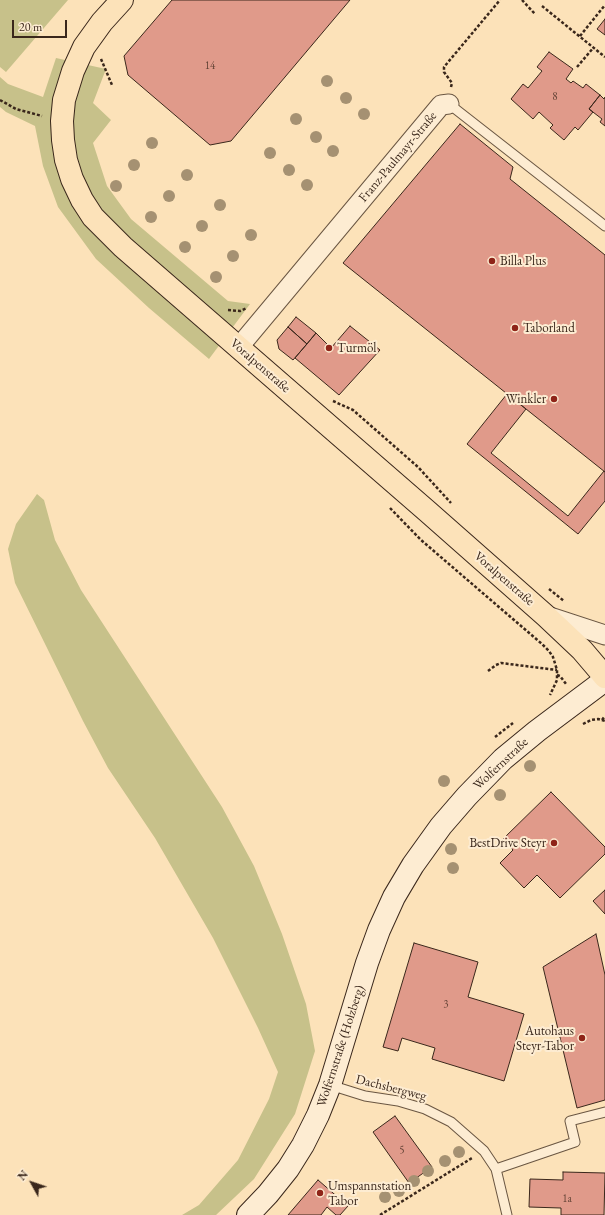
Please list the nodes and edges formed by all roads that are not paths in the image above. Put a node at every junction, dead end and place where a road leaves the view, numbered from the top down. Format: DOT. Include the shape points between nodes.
graph roads {
  1 [pos="122,0"];
  2 [pos="448,95"];
  3 [pos="605,226"];
  4 [pos="238,348"];
  5 [pos="546,616"];
  6 [pos="605,635"];
  7 [pos="605,677"];
  8 [pos="605,680"];
  9 [pos="413,865"];
  10 [pos="330,1086"];
  11 [pos="605,1112"];
  12 [pos="496,1169"];
  13 [pos="248,1215"];
  14 [pos="507,1215"];
  1 -- 4 [label="main road, Voralpenstraße" via="84,47 64,100 63,140 72,179 93,218"];
  2 -- 3 [label="lane, Franz-Paulmayr-Straße"];
  2 -- 4 [label="street, Franz-Paulmayr-Straße" via="442,106"];
  4 -- 5 [label="main road, Voralpenstraße"];
  5 -- 6 [label="street"];
  5 -- 7 [label="main road, Voralpenstraße" via="582,650"];
  8 -- 9 [label="main road, Wolfernstraße" via="503,759 467,796"];
  9 -- 10 [label="main road, Wolfernstraße (Holzberg)" via="394,897 379,930"];
  10 -- 12 [label="lane, Dachsbergweg" via="425,1109 451,1122 484,1151"];
  10 -- 13 [label="main road, Wolfernstraße (Holzberg)" via="303,1145 288,1169"];
  11 -- 12 [label="lane" via="570,1121 575,1142"];
  12 -- 14 [label="lane, Dachsbergweg"];
}
